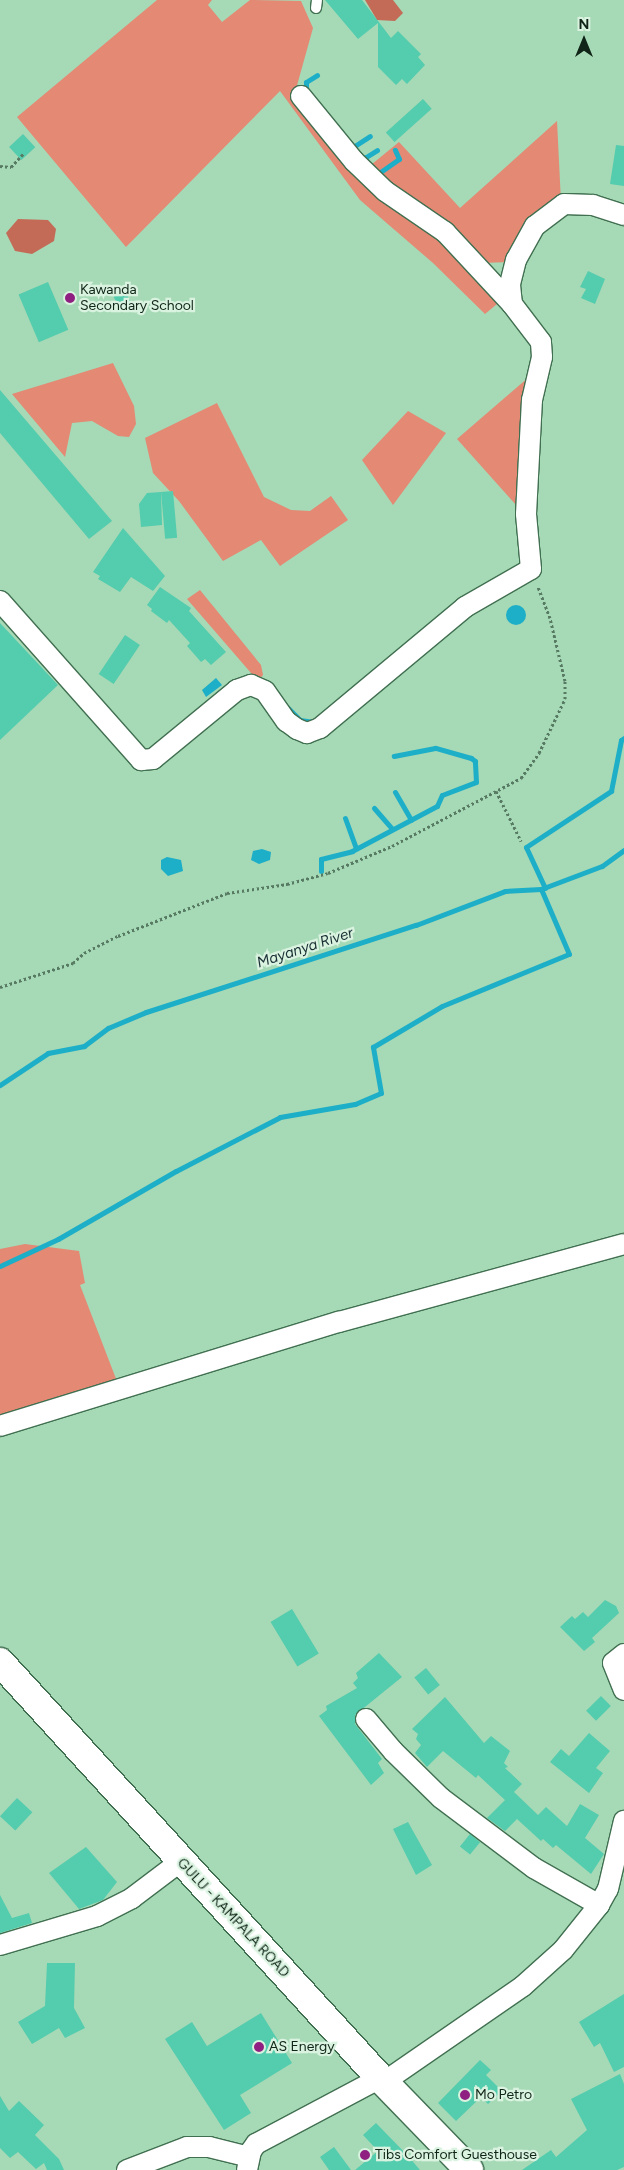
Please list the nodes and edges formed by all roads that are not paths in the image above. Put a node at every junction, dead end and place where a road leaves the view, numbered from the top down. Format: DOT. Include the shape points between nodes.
graph roads {
  1 [pos="301,96"];
  2 [pos="624,215"];
  3 [pos="515,264"];
  4 [pos="476,266"];
  5 [pos="512,304"];
  6 [pos="0,602"];
  7 [pos="624,1244"];
  8 [pos="0,1426"];
  9 [pos="624,1654"];
  10 [pos="0,1662"];
  11 [pos="624,1690"];
  12 [pos="366,1719"];
  13 [pos="624,1821"];
  14 [pos="180,1861"];
  15 [pos="610,1892"];
  16 [pos="0,1945"];
  17 [pos="382,2080"];
  18 [pos="248,2163"];
  19 [pos="127,2170"];
  20 [pos="470,2170"];
  1 -- 4 [label="street" via="339,146 385,192 444,232"];
  2 -- 3 [label="street" via="593,205 564,204 535,226"];
  3 -- 4 [label="street" via="489,269"];
  3 -- 5 [label="street" via="510,284"];
  4 -- 5 [label="street"];
  5 -- 6 [label="street" via="541,342 542,357 532,400 526,514 531,569 465,607 369,690 314,732 296,729 264,691 251,685 237,690 148,761 135,757"];
  7 -- 8 [label="street" via="339,1322"];
  9 -- 11 [label="street" via="613,1663 613,1669"];
  10 -- 14 [label="main road, GULU - KAMPALA ROAD"];
  12 -- 15 [label="street" via="441,1798 534,1868"];
  13 -- 15 [label="street"];
  14 -- 16 [label="street" via="132,1898 97,1916"];
  14 -- 17 [label="main road, GULU - KAMPALA ROAD"];
  15 -- 17 [label="street" via="563,1950 523,1986"];
  17 -- 18 [label="street" via="256,2144"];
  17 -- 20 [label="main road, GULU - KAMPALA ROAD"];
  18 -- 19 [label="street" via="209,2147 187,2147"];
}
